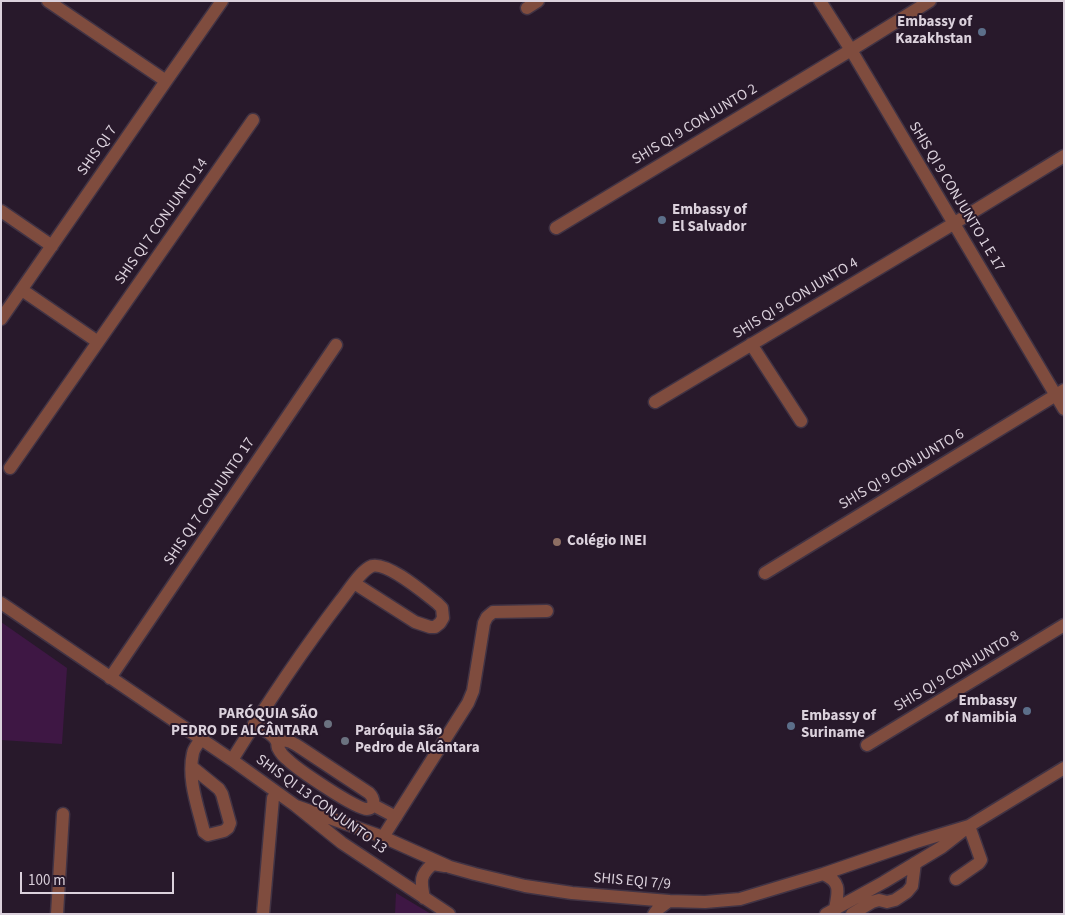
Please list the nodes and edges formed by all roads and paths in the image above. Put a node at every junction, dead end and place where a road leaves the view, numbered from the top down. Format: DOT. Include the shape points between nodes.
graph roads {
  1 [pos="48,1"];
  2 [pos="222,1"];
  3 [pos="820,1"];
  4 [pos="930,1"];
  5 [pos="851,50"];
  6 [pos="166,81"];
  7 [pos="253,120"];
  8 [pos="1064,156"];
  9 [pos="1,211"];
  10 [pos="953,224"];
  11 [pos="556,228"];
  12 [pos="52,246"];
  13 [pos="22,290"];
  14 [pos="1,320"];
  15 [pos="98,342"];
  16 [pos="751,344"];
  17 [pos="336,345"];
  18 [pos="1060,393"];
  19 [pos="655,402"];
  20 [pos="1064,409"];
  21 [pos="800,421"];
  22 [pos="10,468"];
  23 [pos="765,573"];
  24 [pos="354,584"];
  25 [pos="1,603"];
  26 [pos="547,611"];
  27 [pos="1064,625"];
  28 [pos="110,678"];
  29 [pos="254,724"];
  30 [pos="201,739"];
  31 [pos="277,742"];
  32 [pos="867,745"];
  33 [pos="232,760"];
  34 [pos="192,767"];
  35 [pos="1064,768"];
  36 [pos="273,798"];
  37 [pos="373,805"];
  38 [pos="296,806"];
  39 [pos="63,814"];
  40 [pos="396,817"];
  41 [pos="969,826"];
  42 [pos="383,837"];
  43 [pos="915,862"];
  44 [pos="450,867"];
  45 [pos="823,874"];
  46 [pos="956,879"];
  47 [pos="424,898"];
  48 [pos="669,901"];
  49 [pos="830,911"];
  50 [pos="57,914"];
  51 [pos="263,914"];
  52 [pos="449,914"];
  53 [pos="654,914"];
  54 [pos="852,914"];
  1 -- 6 [label="street"];
  2 -- 6 [label="street, SHIS QI 7"];
  3 -- 5 [label="street, SHIS QI 9 CONJUNTO 1 E 17"];
  4 -- 5 [label="street, SHIS QI 9 CONJUNTO 2"];
  5 -- 10 [label="street, SHIS QI 9 CONJUNTO 1 E 17"];
  5 -- 11 [label="street, SHIS QI 9 CONJUNTO 2"];
  6 -- 12 [label="street, SHIS QI 7"];
  7 -- 15 [label="street, SHIS QI 7 CONJUNTO 14"];
  8 -- 10 [label="street, SHIS QI 9 CONJUNTO 4"];
  9 -- 12 [label="street"];
  10 -- 16 [label="street, SHIS QI 9 CONJUNTO 4"];
  10 -- 18 [label="street, SHIS QI 9 CONJUNTO 1 E 17"];
  12 -- 13 [label="street, SHIS QI 7"];
  13 -- 14 [label="street, SHIS QI 7"];
  13 -- 15 [label="street"];
  15 -- 22 [label="street, SHIS QI 7 CONJUNTO 14"];
  16 -- 19 [label="street, SHIS QI 9 CONJUNTO 4"];
  16 -- 21 [label="street"];
  17 -- 28 [label="street, SHIS QI 7 CONJUNTO 17"];
  18 -- 20 [label="street, SHIS QI 9 CONJUNTO 1 E 17"];
  18 -- 23 [label="street, SHIS QI 9 CONJUNTO 6"];
  24 -- 24 [label="street" via="365,570 373,566 383,567 397,573 437,603 442,608 443,618 435,627 415,622"];
  24 -- 29 [label="street"];
  25 -- 28 [label="street, SHIS QI 13 CONJUNTO 13"];
  26 -- 40 [label="street" via="493,612 487,617 468,703"];
  27 -- 32 [label="street, SHIS QI 9 CONJUNTO 8"];
  28 -- 30 [label="street, SHIS QI 13 CONJUNTO 13"];
  29 -- 31 [label="street"];
  29 -- 33 [label="street"];
  30 -- 33 [label="street, SHIS QI 13 CONJUNTO 13"];
  30 -- 34 [label="street" via="193,752"];
  31 -- 37 [label="street" via="292,742 369,793 373,797"];
  31 -- 37 [label="street" via="286,759 341,797 367,810"];
  33 -- 38 [label="street, SHIS QI 13 CONJUNTO 13"];
  34 -- 34 [label="street" via="194,794 204,832 208,835 224,831 230,823 222,794"];
  35 -- 41 [label="street"];
  36 -- 51 [label="street, SHIS QI 13 CONJUNTO 13"];
  37 -- 40 [label="street"];
  38 -- 42 [label="street, SHIS EQI 7/9"];
  38 -- 47 [label="street, SHIS QI 13 CONJUNTO 13" via="342,843"];
  39 -- 50 [label="street"];
  40 -- 42 [label="street"];
  41 -- 43 [label="street"];
  41 -- 45 [label="street, SHIS EQI 7/9"];
  41 -- 46 [label="street" via="981,860"];
  42 -- 44 [label="street, SHIS EQI 7/9"];
  43 -- 49 [label="street"];
  43 -- 54 [label="street" via="912,886 907,892 895,900 872,902"];
  44 -- 47 [label="street" via="433,864 426,870 421,882"];
  44 -- 48 [label="street, SHIS EQI 7/9" via="525,886"];
  45 -- 48 [label="street, SHIS EQI 7/9" via="740,899"];
  45 -- 49 [label="street" via="837,886 838,893"];
  47 -- 52 [label="street, SHIS QI 13 CONJUNTO 13"];
  48 -- 53 [label="street"];
}
